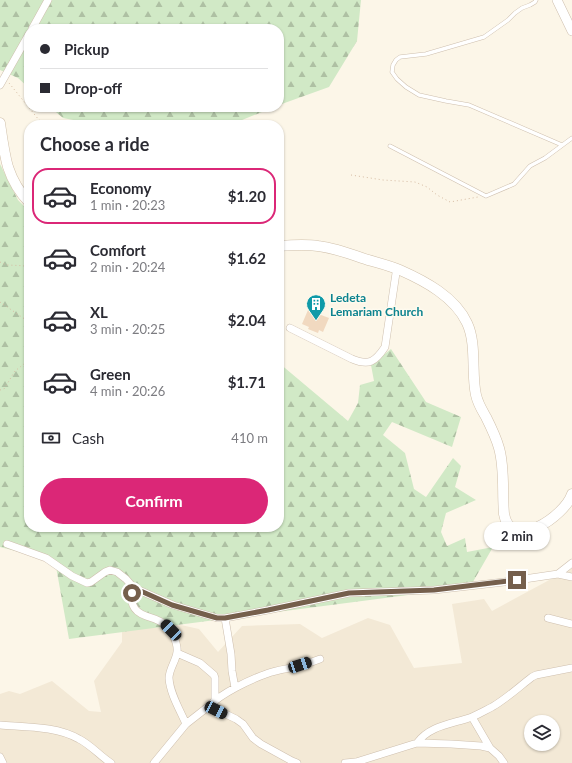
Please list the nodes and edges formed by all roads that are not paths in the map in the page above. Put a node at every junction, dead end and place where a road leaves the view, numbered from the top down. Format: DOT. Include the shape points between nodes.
graph roads {
  1 [pos="48,0"];
  2 [pos="536,0"];
  3 [pos="557,0"];
  4 [pos="35,24"];
  5 [pos="572,31"];
  6 [pos="24,43"];
  7 [pos="0,85"];
  8 [pos="0,123"];
  9 [pos="572,138"];
  10 [pos="562,145"];
  11 [pos="390,146"];
  12 [pos="24,195"];
  13 [pos="284,246"];
  14 [pos="398,269"];
  15 [pos="290,328"];
  16 [pos="572,494"];
  17 [pos="7,544"];
  18 [pos="572,563"];
  19 [pos="558,574"];
  20 [pos="572,577"];
  21 [pos="134,588"];
  22 [pos="225,618"];
  23 [pos="548,618"];
  24 [pos="572,624"];
  25 [pos="177,652"];
  26 [pos="320,659"];
  27 [pos="572,668"];
  28 [pos="235,688"];
  29 [pos="215,700"];
  30 [pos="209,706"];
  31 [pos="472,717"];
  32 [pos="186,724"];
  33 [pos="0,725"];
  34 [pos="417,743"];
  35 [pos="490,748"];
  36 [pos="0,757"];
  37 [pos="3,763"];
  38 [pos="111,763"];
  39 [pos="154,763"];
  40 [pos="297,763"];
  41 [pos="345,763"];
  42 [pos="504,763"];
  1 -- 4 [label="street"];
  2 -- 10 [label="lane" via="484,37 426,54 400,57 393,65 392,72 406,87 419,94 469,105"];
  3 -- 5 [label="street"];
  6 -- 7 [label="street"];
  8 -- 12 [label="main road" via="8,167"];
  9 -- 10 [label="lane"];
  10 -- 11 [label="lane" via="530,166 514,184 486,196"];
  13 -- 14 [label="main road" via="306,245 339,250"];
  14 -- 15 [label="street" via="384,347 379,356 361,363"];
  14 -- 16 [label="main road" via="435,288 451,302 467,324 472,341 475,394 499,447 504,508 508,525 522,532 534,529 563,509"];
  17 -- 21 [label="street" via="46,558 87,583 110,570 117,572"];
  18 -- 19 [label="street"];
  19 -- 20 [label="street"];
  19 -- 22 [label="street" via="434,590 349,593"];
  21 -- 22 [label="street" via="172,605 210,617"];
  21 -- 25 [label="street" via="131,601 134,609 165,624 174,636"];
  22 -- 28 [label="street"];
  23 -- 24 [label="street"];
  25 -- 29 [label="street" via="200,662 214,675"];
  25 -- 32 [label="street" via="169,678 173,697"];
  26 -- 28 [label="street" via="264,674"];
  27 -- 31 [label="street" via="536,675 493,706"];
  28 -- 29 [label="street"];
  29 -- 30 [label="street"];
  30 -- 32 [label="street"];
  30 -- 40 [label="street" via="236,719 261,744"];
  31 -- 34 [label="street" via="433,730 422,736"];
  31 -- 35 [label="street"];
  32 -- 39 [label="street"];
  33 -- 38 [label="street" via="66,733"];
  34 -- 35 [label="street"];
  34 -- 41 [label="street"];
  35 -- 42 [label="street"];
  36 -- 37 [label="street"];
}
